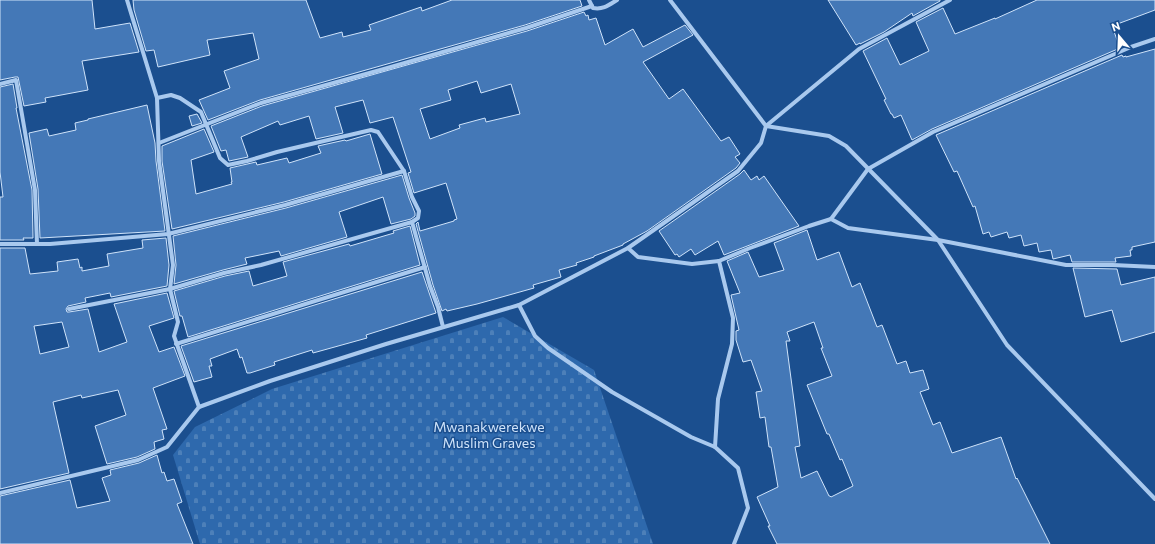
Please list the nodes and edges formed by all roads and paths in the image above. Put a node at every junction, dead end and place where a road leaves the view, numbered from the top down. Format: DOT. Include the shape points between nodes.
graph roads {
  1 [pos="126,0"];
  2 [pos="589,0"];
  3 [pos="617,0"];
  4 [pos="670,0"];
  5 [pos="950,0"];
  6 [pos="592,6"];
  7 [pos="1155,39"];
  8 [pos="0,84"];
  9 [pos="157,98"];
  10 [pos="206,125"];
  11 [pos="766,126"];
  12 [pos="159,143"];
  13 [pos="868,169"];
  14 [pos="404,171"];
  15 [pos="831,219"];
  16 [pos="412,222"];
  17 [pos="168,234"];
  18 [pos="938,240"];
  19 [pos="0,244"];
  20 [pos="37,244"];
  21 [pos="628,248"];
  22 [pos="719,261"];
  23 [pos="425,267"];
  24 [pos="1155,267"];
  25 [pos="170,288"];
  26 [pos="519,305"];
  27 [pos="69,309"];
  28 [pos="443,327"];
  29 [pos="176,344"];
  30 [pos="199,407"];
  31 [pos="715,447"];
  32 [pos="0,493"];
  33 [pos="1155,499"];
  34 [pos="734,544"];
  1 -- 9 [label="street"];
  2 -- 6 [label="street"];
  3 -- 6 [label="street" via="599,10"];
  4 -- 11 [label="street"];
  5 -- 11 [label="street" via="859,49"];
  6 -- 10 [label="street" via="511,32 261,103"];
  7 -- 13 [label="street" via="932,132"];
  8 -- 20 [label="street" via="16,80 35,190"];
  9 -- 10 [label="street" via="171,95 180,98 201,112"];
  9 -- 12 [label="street"];
  10 -- 12 [label="street"];
  10 -- 14 [label="street" via="220,158 228,165 371,130 378,132"];
  11 -- 13 [label="street" via="829,136 846,146"];
  11 -- 21 [label="street" via="761,143 738,171"];
  12 -- 17 [label="street"];
  13 -- 15 [label="street"];
  13 -- 18 [label="street"];
  14 -- 16 [label="street" via="419,211 418,218"];
  14 -- 17 [label="street" via="285,206"];
  15 -- 18 [label="street" via="848,228"];
  15 -- 22 [label="street"];
  16 -- 23 [label="street"];
  16 -- 25 [label="street"];
  17 -- 20 [label="street"];
  17 -- 25 [label="street" via="172,265"];
  18 -- 24 [label="street" via="1066,265 1113,264"];
  18 -- 33 [label="street" via="1007,345"];
  19 -- 20 [label="street"];
  21 -- 22 [label="street" via="638,257 692,264"];
  21 -- 26 [label="street"];
  22 -- 31 [label="street" via="734,318 732,344 718,399"];
  23 -- 28 [label="street"];
  23 -- 29 [label="street"];
  25 -- 27 [label="street"];
  25 -- 29 [label="street" via="178,322 174,336"];
  26 -- 28 [label="street"];
  26 -- 31 [label="street" via="535,336 548,348 612,392 691,437"];
  28 -- 30 [label="street" via="270,381"];
  29 -- 30 [label="street"];
  30 -- 32 [label="street" via="167,447 138,460"];
  31 -- 34 [label="street" via="738,468 748,508"];
}
